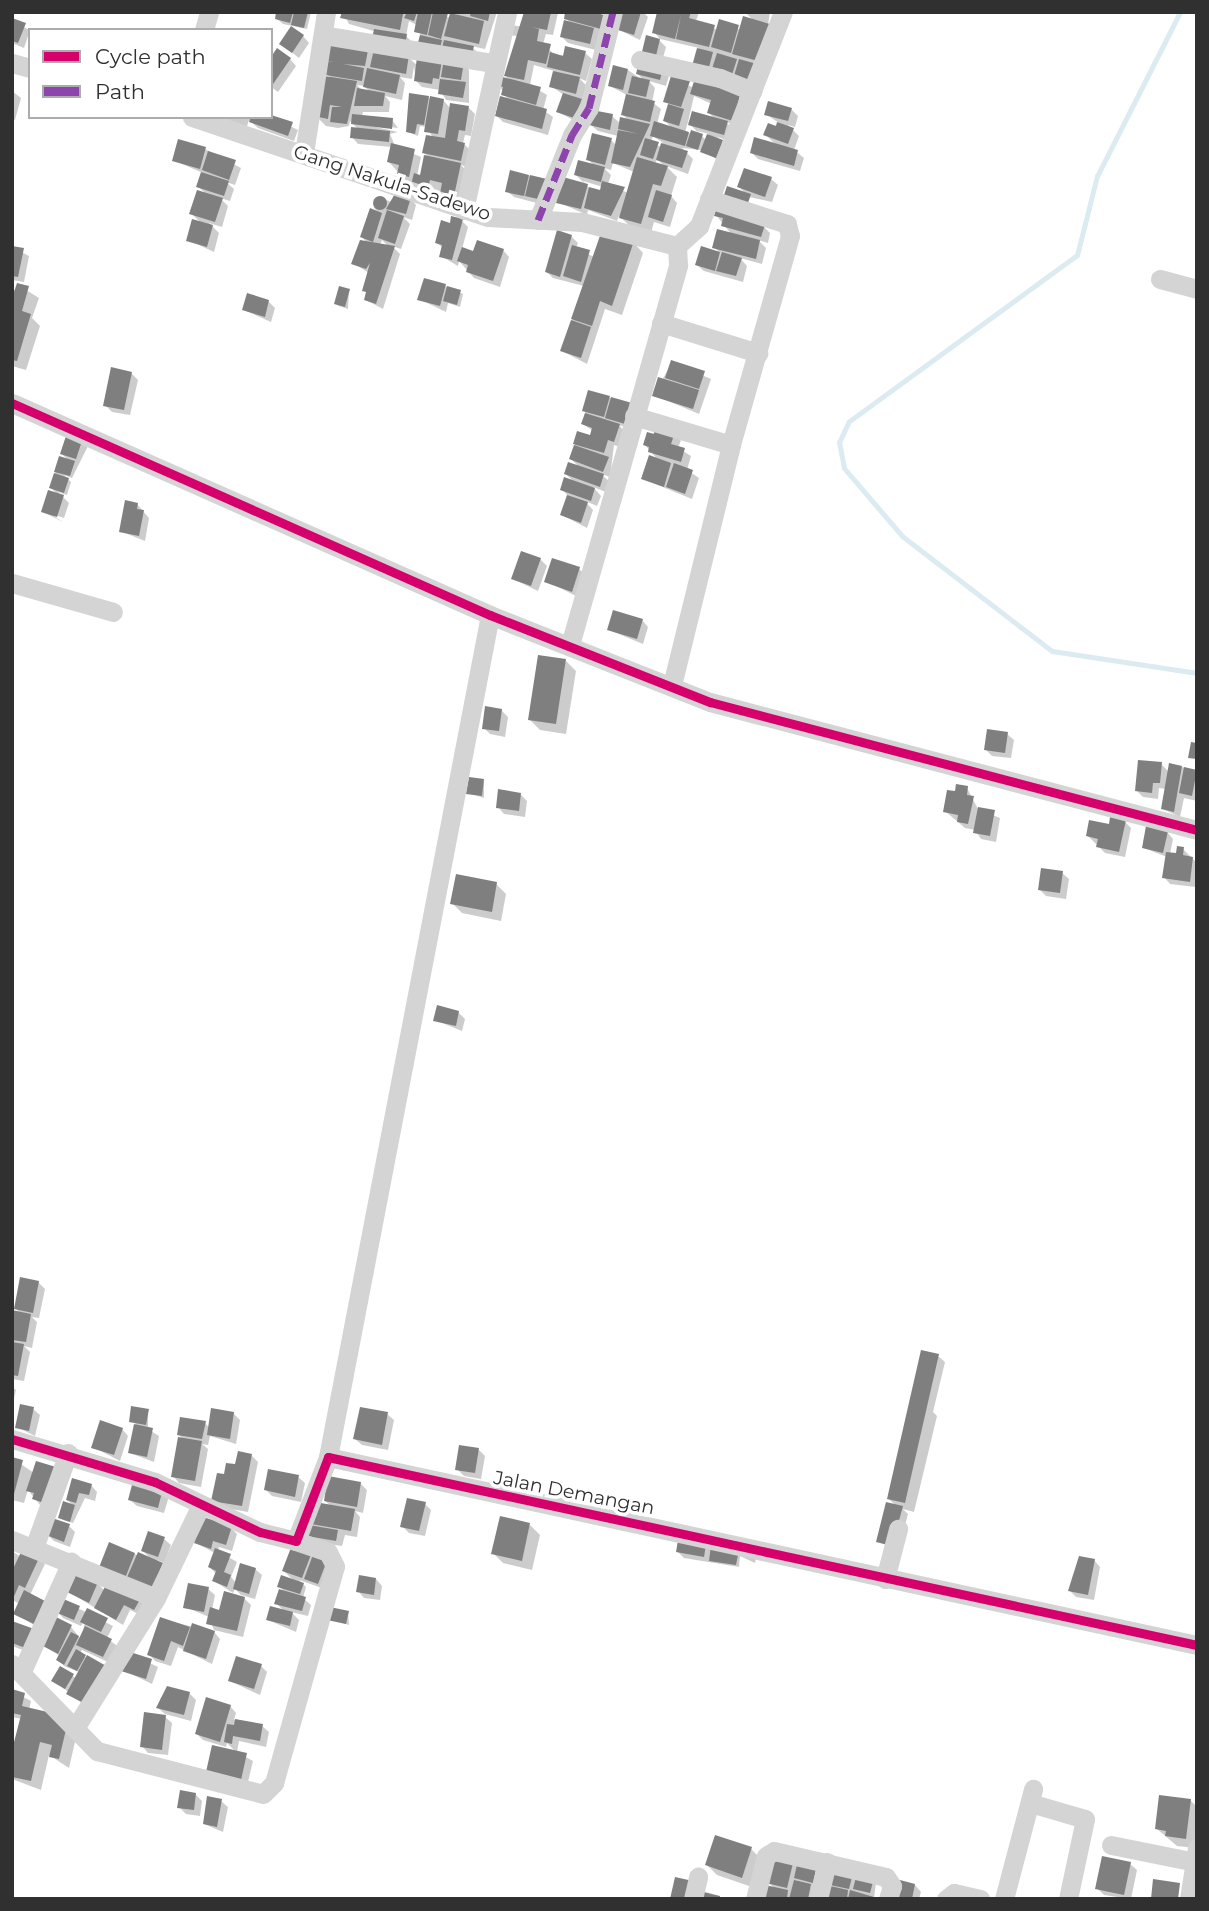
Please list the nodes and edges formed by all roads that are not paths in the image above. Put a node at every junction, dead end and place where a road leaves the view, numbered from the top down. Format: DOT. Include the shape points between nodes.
graph roads {
  1 [pos="326,12"];
  2 [pos="507,12"];
  3 [pos="613,12"];
  4 [pos="783,12"];
  5 [pos="323,35"];
  6 [pos="640,60"];
  7 [pos="492,63"];
  8 [pos="753,91"];
  9 [pos="198,119"];
  10 [pos="304,153"];
  11 [pos="709,199"];
  12 [pos="464,210"];
  13 [pos="538,220"];
  14 [pos="677,246"];
  15 [pos="1160,279"];
  16 [pos="1197,289"];
  17 [pos="661,323"];
  18 [pos="758,353"];
  19 [pos="12,402"];
  20 [pos="634,416"];
  21 [pos="731,445"];
  22 [pos="12,583"];
  23 [pos="113,612"];
  24 [pos="490,615"];
  25 [pos="570,645"];
  26 [pos="672,685"];
  27 [pos="1197,830"];
  28 [pos="12,1439"];
  29 [pos="68,1453"];
  30 [pos="328,1457"];
  31 [pos="201,1505"];
  32 [pos="898,1529"];
  33 [pos="12,1540"];
  34 [pos="296,1541"];
  35 [pos="34,1548"];
  36 [pos="71,1562"];
  37 [pos="885,1579"];
  38 [pos="156,1598"];
  39 [pos="1197,1645"];
  40 [pos="17,1667"];
  41 [pos="77,1725"];
  42 [pos="1111,1845"];
  43 [pos="1196,1855"];
  44 [pos="827,1862"];
  45 [pos="698,1877"];
  46 [pos="1010,1897"];
  47 [pos="693,1899"];
  48 [pos="755,1899"];
  49 [pos="818,1899"];
  50 [pos="888,1899"];
  51 [pos="946,1899"];
  52 [pos="980,1899"];
  53 [pos="1068,1899"];
  54 [pos="1189,1899"];
  1 -- 5 [label="street"];
  2 -- 7 [label="street"];
  3 -- 13 [label="street" via="589,108 572,135"];
  4 -- 8 [label="street"];
  5 -- 7 [label="street"];
  5 -- 10 [label="street"];
  6 -- 8 [label="street" via="720,78"];
  7 -- 12 [label="street"];
  8 -- 11 [label="street"];
  9 -- 10 [label="street, Gang Nakula-Sadewo"];
  10 -- 12 [label="street, Gang Nakula-Sadewo"];
  11 -- 14 [label="street" via="694,233"];
  11 -- 18 [label="street" via="787,224 790,247"];
  12 -- 13 [label="street, Gang Nakula-Sadewo" via="504,219"];
  13 -- 14 [label="street, Gang Nakula-Sadewo" via="582,222"];
  14 -- 17 [label="street" via="679,259"];
  15 -- 16 [label="street"];
  17 -- 18 [label="street"];
  17 -- 20 [label="street"];
  18 -- 21 [label="street"];
  19 -- 24 [label="street"];
  20 -- 21 [label="street"];
  20 -- 25 [label="street"];
  21 -- 26 [label="street"];
  22 -- 23 [label="street"];
  24 -- 25 [label="street"];
  24 -- 30 [label="street"];
  25 -- 26 [label="street"];
  26 -- 27 [label="street" via="710,702"];
  28 -- 29 [label="street"];
  29 -- 31 [label="street" via="155,1482"];
  29 -- 35 [label="street"];
  30 -- 34 [label="street"];
  30 -- 37 [label="street, Jalan Demangan"];
  31 -- 34 [label="street" via="260,1532"];
  31 -- 38 [label="street"];
  32 -- 37 [label="street"];
  33 -- 35 [label="street"];
  34 -- 41 [label="street" via="328,1552 335,1566 268,1792 258,1794 104,1754 87,1742"];
  35 -- 36 [label="street"];
  36 -- 38 [label="street"];
  36 -- 40 [label="street"];
  37 -- 39 [label="street, Jalan Demangan"];
  38 -- 41 [label="street"];
  40 -- 41 [label="street"];
  42 -- 43 [label="street"];
  43 -- 54 [label="street"];
  44 -- 48 [label="street" via="771,1852"];
  44 -- 49 [label="street"];
  44 -- 50 [label="street" via="886,1877 892,1886"];
  45 -- 47 [label="street"];
  46 -- 53 [label="street" via="1032,1796 1085,1819"];
  51 -- 52 [label="street" via="954,1893"];
}
